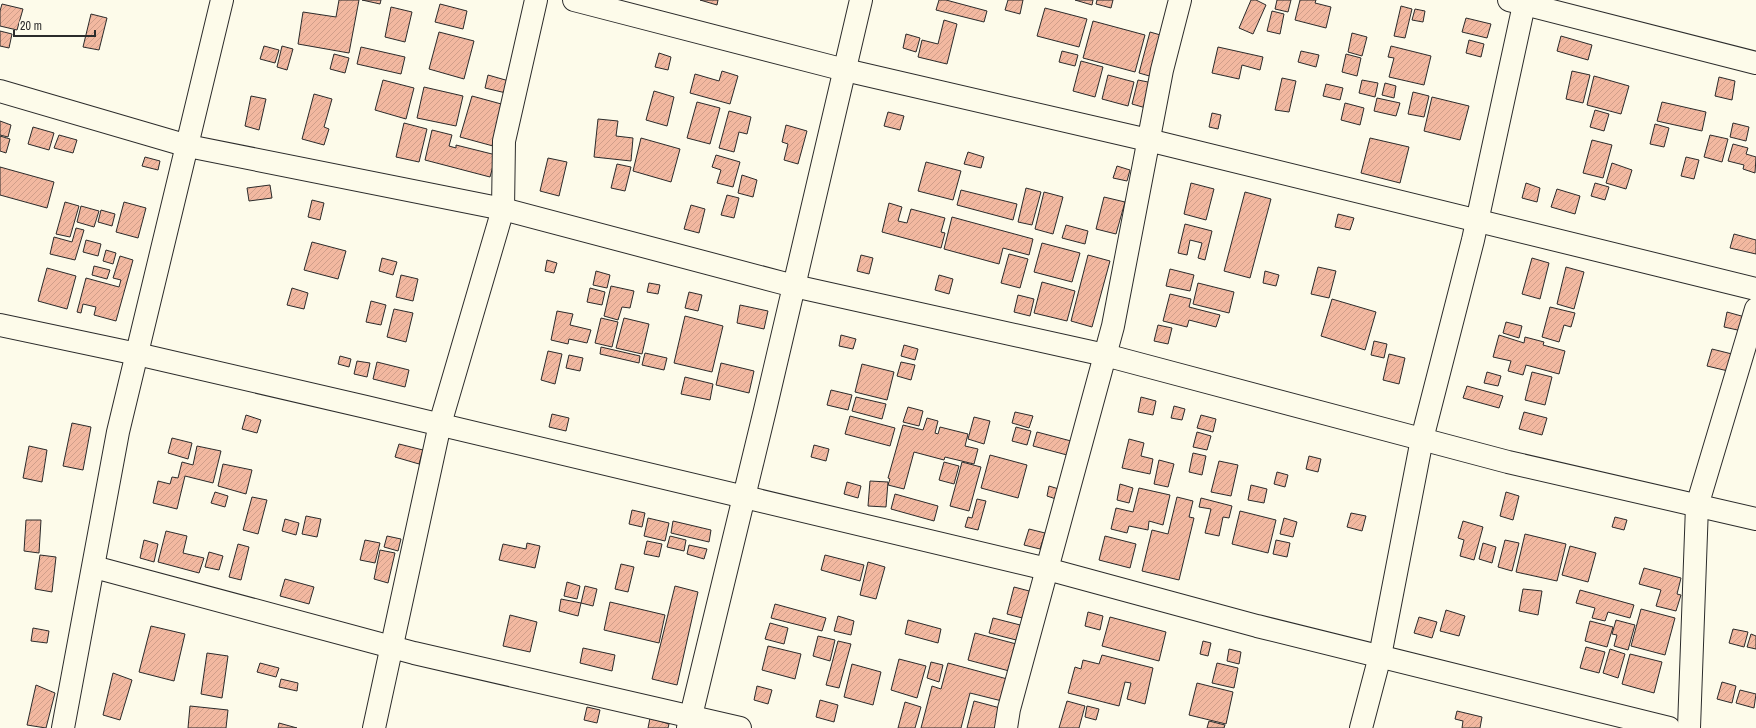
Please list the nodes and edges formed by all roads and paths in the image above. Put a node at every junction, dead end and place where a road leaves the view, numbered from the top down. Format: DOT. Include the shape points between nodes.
graph roads {
  1 [pos="222,0"];
  2 [pos="536,0"];
  3 [pos="574,0"];
  4 [pos="861,0"];
  5 [pos="1180,0"];
  6 [pos="1520,1"];
  7 [pos="1756,63"];
  8 [pos="845,70"];
  9 [pos="0,91"];
  10 [pos="1148,140"];
  11 [pos="188,146"];
  12 [pos="503,209"];
  13 [pos="1478,220"];
  14 [pos="794,286"];
  15 [pos="1756,289"];
  16 [pos="1756,309"];
  17 [pos="0,325"];
  18 [pos="138,354"];
  19 [pos="1105,355"];
  20 [pos="440,424"];
  21 [pos="1422,439"];
  22 [pos="744,496"];
  23 [pos="1697,506"];
  24 [pos="1756,519"];
  25 [pos="94,567"];
  26 [pos="1047,569"];
  27 [pos="391,647"];
  28 [pos="1380,656"];
  29 [pos="1593,718"];
  30 [pos="689,722"];
  31 [pos="63,728"];
  32 [pos="374,728"];
  33 [pos="740,728"];
  34 [pos="1006,728"];
  35 [pos="1361,728"];
  36 [pos="1669,728"];
  37 [pos="1689,728"];
  1 -- 11 [label="street"];
  2 -- 12 [label="street" via="504,141"];
  3 -- 8 [label="street"];
  4 -- 8 [label="street"];
  5 -- 10 [label="street"];
  6 -- 7 [label="street"];
  6 -- 13 [label="street"];
  8 -- 10 [label="street"];
  8 -- 14 [label="street"];
  9 -- 11 [label="street"];
  10 -- 13 [label="street"];
  10 -- 19 [label="street" via="1113,326"];
  11 -- 12 [label="street"];
  11 -- 18 [label="street"];
  12 -- 14 [label="street"];
  12 -- 20 [label="street"];
  13 -- 15 [label="street"];
  13 -- 21 [label="street"];
  14 -- 19 [label="street"];
  14 -- 22 [label="street"];
  16 -- 23 [label="street"];
  17 -- 18 [label="street"];
  18 -- 20 [label="street"];
  18 -- 25 [label="street" via="118,432"];
  19 -- 21 [label="street"];
  19 -- 26 [label="street"];
  20 -- 22 [label="street"];
  20 -- 27 [label="street"];
  21 -- 23 [label="street"];
  21 -- 28 [label="street"];
  22 -- 26 [label="street"];
  22 -- 30 [label="street"];
  23 -- 24 [label="street"];
  23 -- 37 [label="street"];
  25 -- 27 [label="street"];
  25 -- 31 [label="street"];
  26 -- 28 [label="street" via="1257,626"];
  26 -- 34 [label="street"];
  27 -- 30 [label="street"];
  27 -- 32 [label="street"];
  28 -- 29 [label="street"];
  28 -- 35 [label="street"];
  29 -- 36 [label="street"];
  30 -- 33 [label="street"];
}
